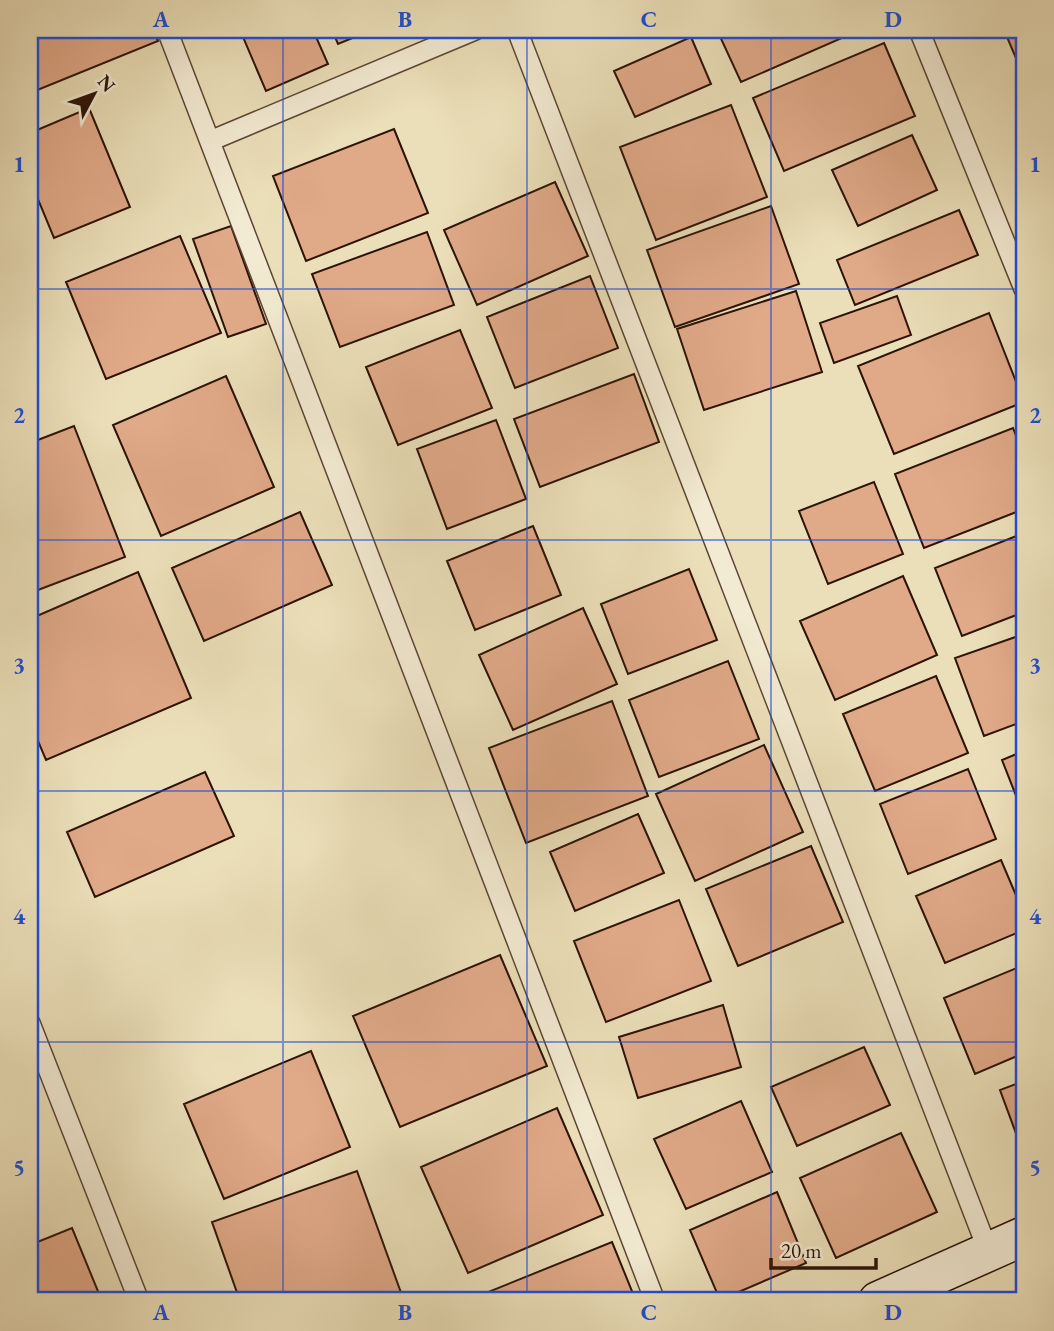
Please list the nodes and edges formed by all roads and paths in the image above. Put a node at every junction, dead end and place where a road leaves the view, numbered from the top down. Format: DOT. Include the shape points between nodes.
graph roads {
  1 [pos="167,30"];
  2 [pos="475,30"];
  3 [pos="517,30"];
  4 [pos="919,30"];
  5 [pos="210,141"];
  6 [pos="1024,289"];
  7 [pos="30,1023"];
  8 [pos="1024,1236"];
  9 [pos="989,1253"];
  10 [pos="139,1301"];
  11 [pos="655,1301"];
  12 [pos="878,1301"];
  1 -- 5 [label="lane"];
  2 -- 5 [label="lane"];
  3 -- 9 [label="lane"];
  4 -- 6 [label="lane"];
  5 -- 11 [label="lane"];
  7 -- 10 [label="lane"];
  8 -- 9 [label="street"];
  9 -- 12 [label="street"];
}
